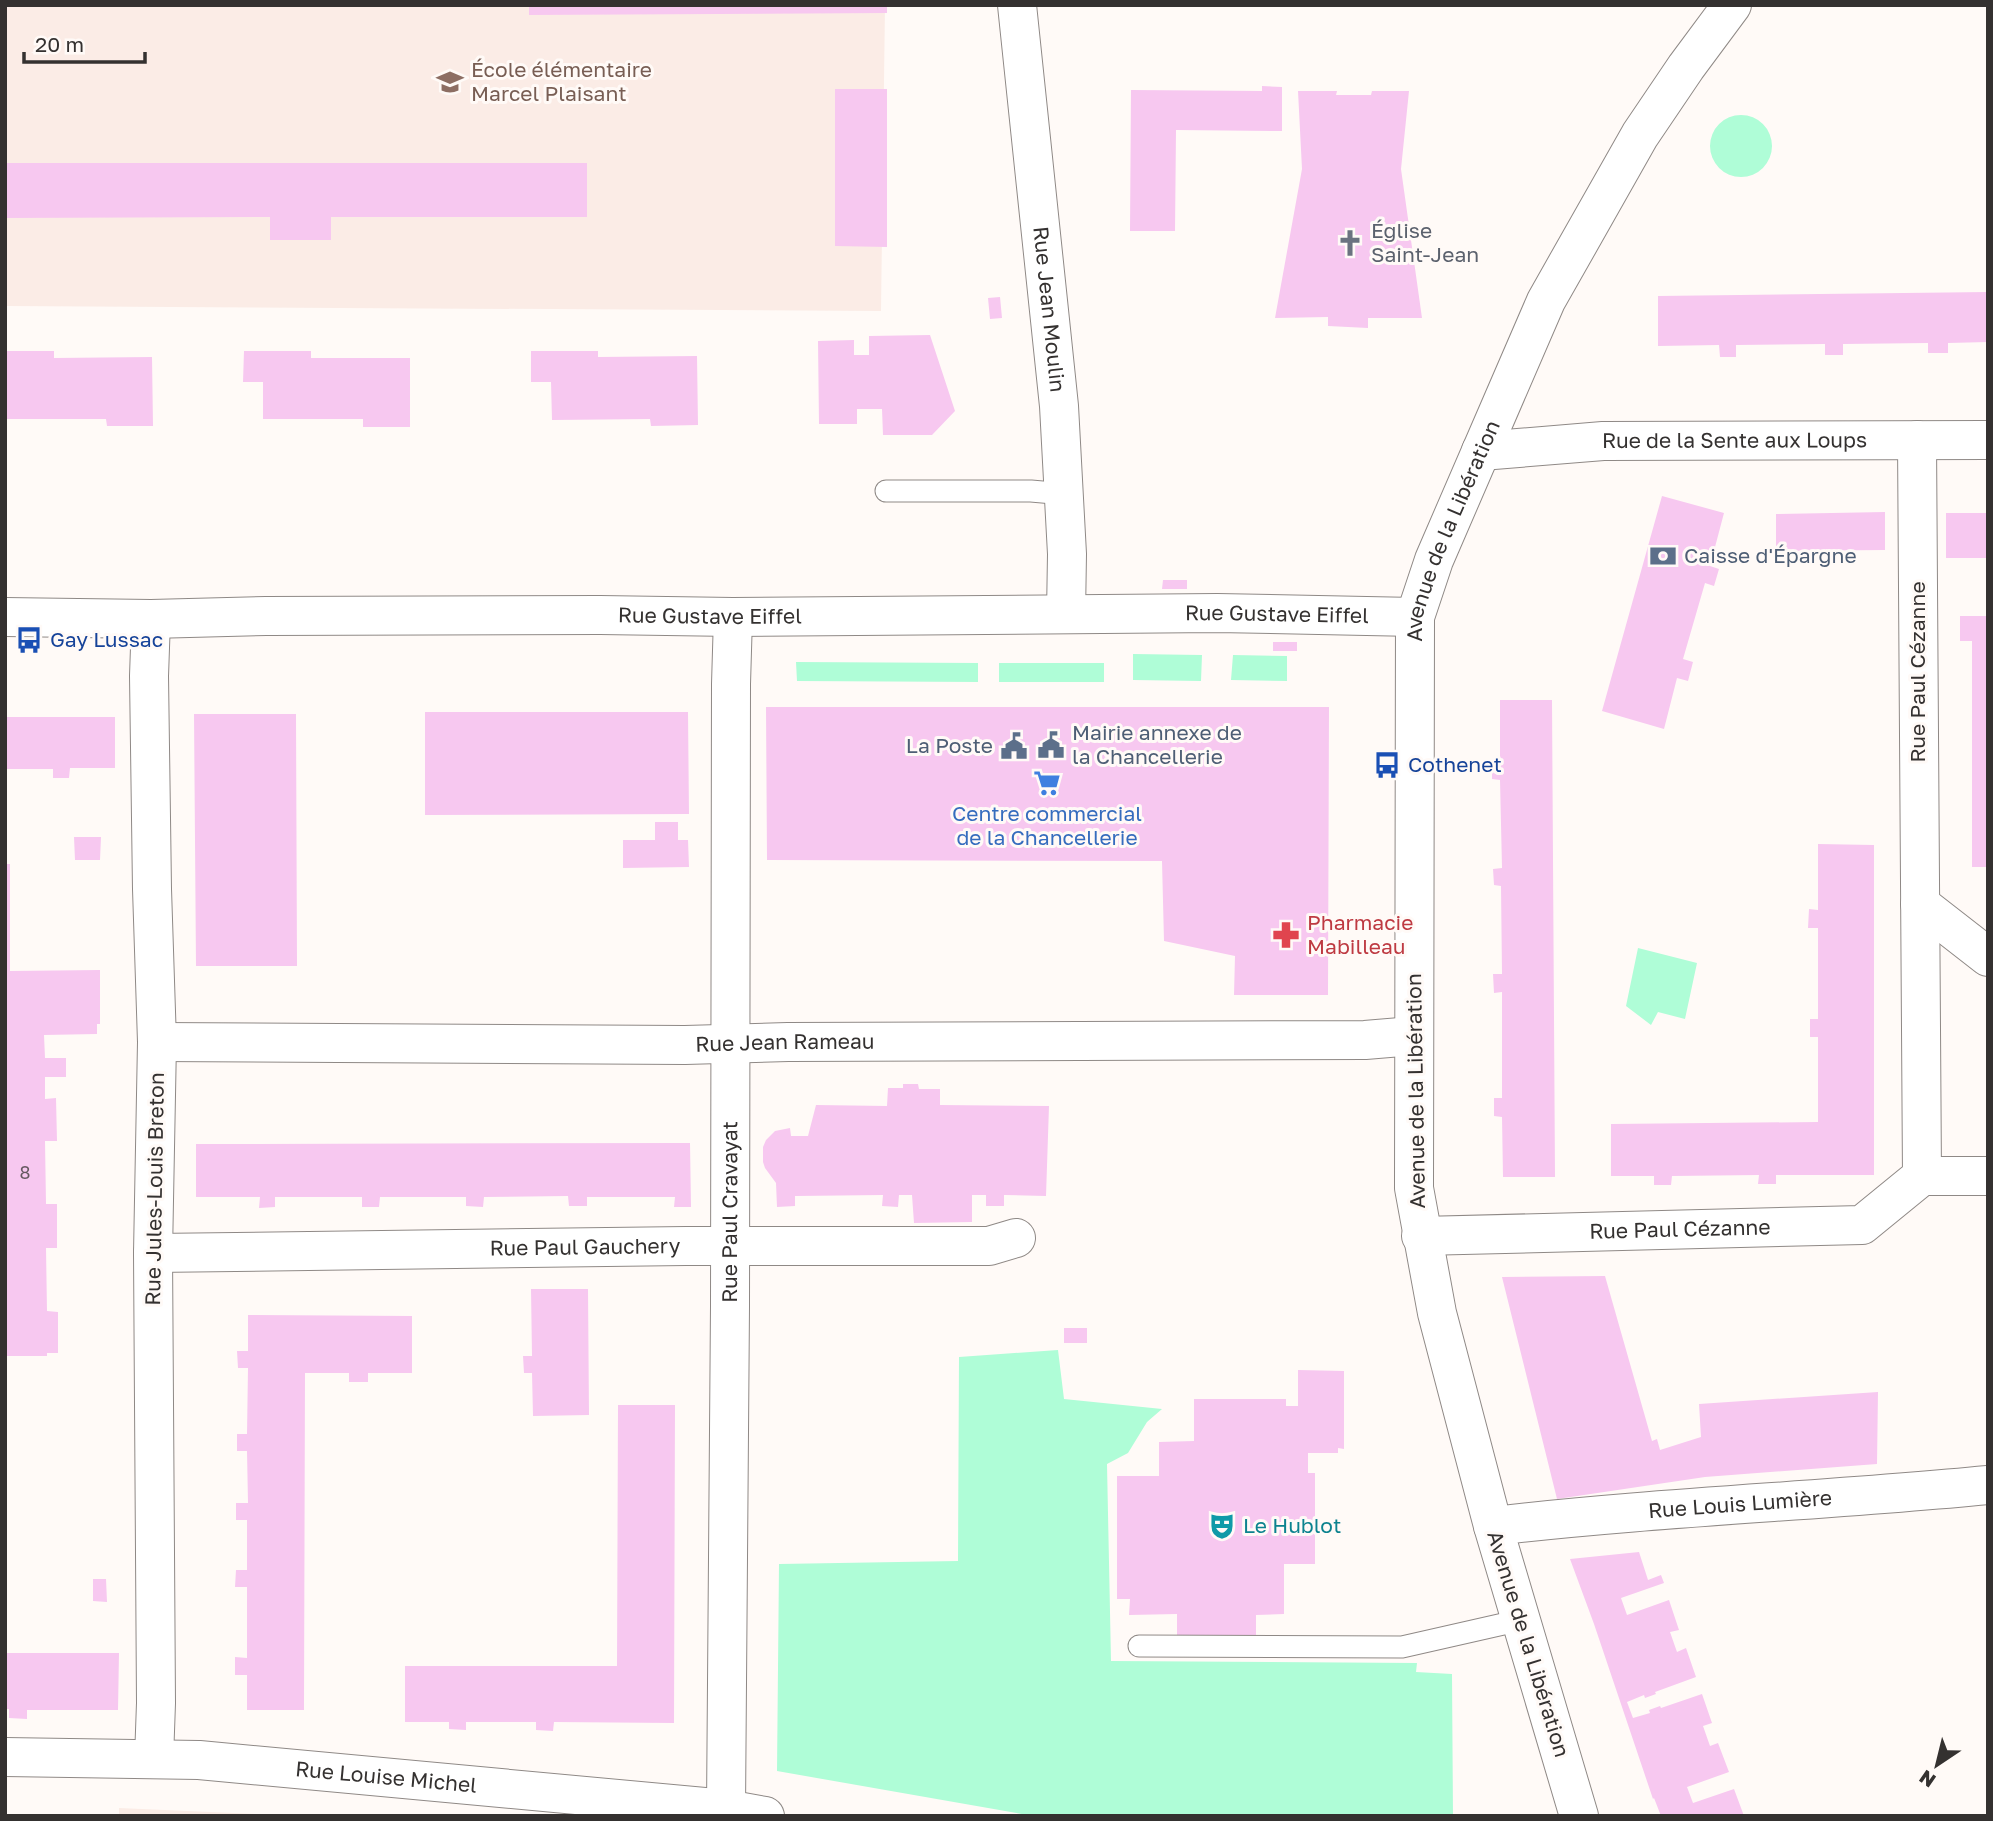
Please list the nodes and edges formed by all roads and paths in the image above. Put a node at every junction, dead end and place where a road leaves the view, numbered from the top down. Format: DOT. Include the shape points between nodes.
graph roads {
  1 [pos="1017,5"];
  2 [pos="1732,5"];
  3 [pos="1917,440"];
  4 [pos="1988,440"];
  5 [pos="1481,451"];
  6 [pos="886,491"];
  7 [pos="1065,494"];
  8 [pos="1066,614"];
  9 [pos="5,617"];
  10 [pos="733,617"];
  11 [pos="1415,617"];
  12 [pos="150,618"];
  13 [pos="1920,904"];
  14 [pos="1988,957"];
  15 [pos="1413,1036"];
  16 [pos="157,1042"];
  17 [pos="731,1043"];
  18 [pos="1922,1176"];
  19 [pos="1988,1176"];
  20 [pos="1421,1236"];
  21 [pos="1016,1238"];
  22 [pos="730,1246"];
  23 [pos="153,1253"];
  24 [pos="1988,1485"];
  25 [pos="1493,1526"];
  26 [pos="1521,1620"];
  27 [pos="1139,1646"];
  28 [pos="5,1757"];
  29 [pos="154,1759"];
  30 [pos="726,1810"];
  31 [pos="765,1816"];
  32 [pos="1579,1816"];
  1 -- 7 [label="street, Rue Jean Moulin"];
  2 -- 5 [label="street, Avenue de la Libération" via="1640,135 1546,301"];
  3 -- 4 [label="street, Rue de la Sente aux Loups"];
  3 -- 5 [label="street, Rue de la Sente aux Loups" via="1603,441"];
  3 -- 13 [label="street, Rue Paul Cézanne"];
  5 -- 11 [label="street, Avenue de la Libération"];
  6 -- 7 [label="lane"];
  7 -- 8 [label="street, Rue Jean Moulin"];
  8 -- 10 [label="street, Rue Gustave Eiffel"];
  8 -- 11 [label="street, Rue Gustave Eiffel"];
  9 -- 12 [label="street, Rue Gustave Eiffel"];
  10 -- 12 [label="street, Rue Gustave Eiffel"];
  10 -- 17 [label="street, Rue Paul Cravayat"];
  11 -- 15 [label="street, Avenue de la Libération"];
  12 -- 16 [label="street, Rue Jules-Louis Breton"];
  13 -- 14 [label="street"];
  13 -- 18 [label="street, Rue Paul Cézanne"];
  15 -- 17 [label="street, Rue Jean Rameau" via="1365,1040"];
  15 -- 20 [label="street, Avenue de la Libération" via="1414,1188"];
  16 -- 17 [label="street, Rue Jean Rameau"];
  16 -- 23 [label="street, Rue Jules-Louis Breton"];
  17 -- 22 [label="street, Rue Paul Cravayat"];
  18 -- 19 [label="street"];
  18 -- 20 [label="street, Rue Paul Cézanne" via="1862,1225"];
  20 -- 25 [label="street, Avenue de la Libération"];
  21 -- 22 [label="street, Rue Paul Gauchery" via="989,1246"];
  22 -- 23 [label="street, Rue Paul Gauchery"];
  22 -- 30 [label="street, Rue Paul Cravayat"];
  23 -- 29 [label="street, Rue Jules-Louis Breton"];
  24 -- 25 [label="street, Rue Louis Lumière"];
  25 -- 26 [label="street, Avenue de la Libération"];
  26 -- 27 [label="lane" via="1402,1647"];
  26 -- 32 [label="street, Avenue de la Libération"];
  28 -- 29 [label="street, Rue Louise Michel"];
  29 -- 30 [label="street, Rue Louise Michel"];
  30 -- 31 [label="street, Rue Louise Michel"];
}
